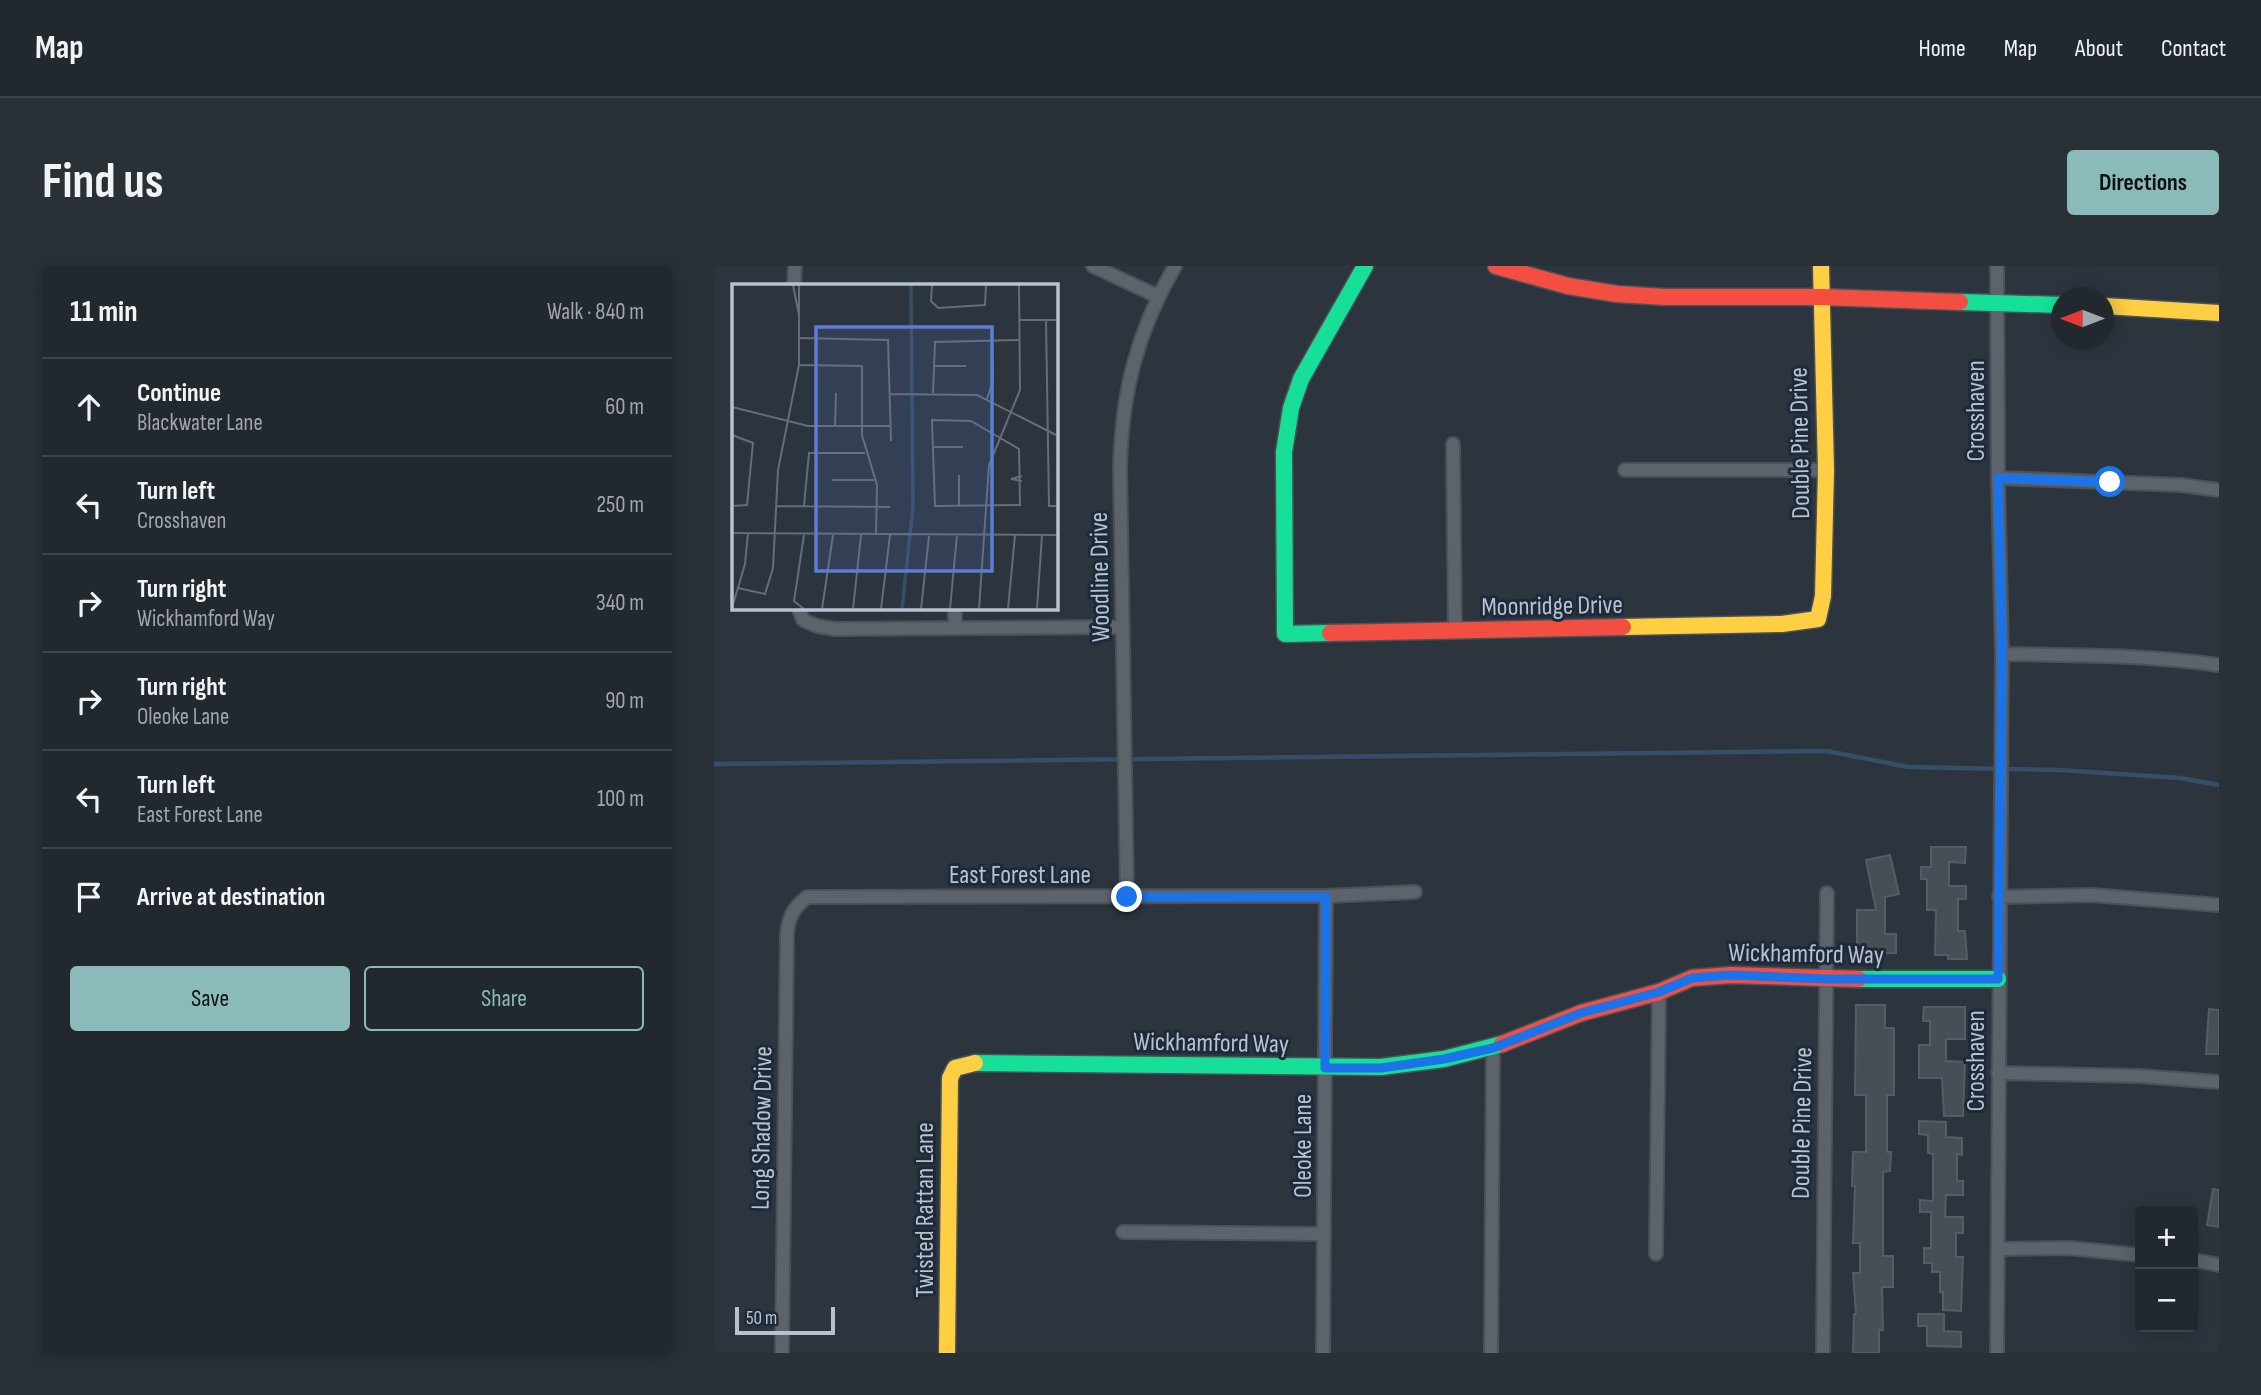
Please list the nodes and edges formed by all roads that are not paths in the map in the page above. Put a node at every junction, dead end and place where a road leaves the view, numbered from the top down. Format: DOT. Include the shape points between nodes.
graph roads {
  1 [pos="794,266"];
  2 [pos="1093,266"];
  3 [pos="1175,266"];
  4 [pos="1365,266"];
  5 [pos="1496,266"];
  6 [pos="1821,266"];
  7 [pos="1997,266"];
  8 [pos="794,284"];
  9 [pos="1157,296"];
  10 [pos="1821,297"];
  11 [pos="1997,302"];
  12 [pos="2051,304"];
  13 [pos="2114,306"];
  14 [pos="2219,313"];
  15 [pos="1453,444"];
  16 [pos="1625,470"];
  17 [pos="1826,470"];
  18 [pos="1998,478"];
  19 [pos="2219,490"];
  20 [pos="955,609"];
  21 [pos="799,611"];
  22 [pos="1818,619"];
  23 [pos="955,627"];
  24 [pos="1122,627"];
  25 [pos="1455,632"];
  26 [pos="2002,653"];
  27 [pos="2219,665"];
  28 [pos="1415,892"];
  29 [pos="1827,893"];
  30 [pos="1127,897"];
  31 [pos="1326,897"];
  32 [pos="1999,897"];
  33 [pos="2219,905"];
  34 [pos="795,906"];
  35 [pos="1827,979"];
  36 [pos="1998,979"];
  37 [pos="1659,992"];
  38 [pos="1493,1048"];
  39 [pos="955,1068"];
  40 [pos="1325,1068"];
  41 [pos="1998,1073"];
  42 [pos="2219,1082"];
  43 [pos="1123,1232"];
  44 [pos="1324,1234"];
  45 [pos="1998,1249"];
  46 [pos="1656,1254"];
  47 [pos="2135,1255"];
  48 [pos="2198,1261"];
  49 [pos="2219,1265"];
  50 [pos="782,1353"];
  51 [pos="947,1353"];
  52 [pos="1323,1353"];
  53 [pos="1491,1353"];
  54 [pos="1824,1353"];
  55 [pos="1997,1353"];
  1 -- 8 [label="street"];
  2 -- 9 [label="street"];
  3 -- 9 [label="street, Woodline Drive"];
  4 -- 25 [label="street, Moonridge Drive" via="1301,379 1291,408 1284,452 1285,634"];
  5 -- 10 [label="street" via="1617,294"];
  6 -- 10 [label="street, Double Pine Drive"];
  7 -- 11 [label="street, Crosshaven"];
  9 -- 24 [label="street, Woodline Drive" via="1133,359 1121,430"];
  10 -- 11 [label="street"];
  10 -- 17 [label="street, Double Pine Drive"];
  11 -- 12 [label="street"];
  11 -- 18 [label="street, Crosshaven"];
  13 -- 14 [label="street"];
  15 -- 25 [label="street"];
  16 -- 17 [label="street"];
  17 -- 22 [label="street, Double Pine Drive" via="1823,596"];
  18 -- 19 [label="street"];
  18 -- 26 [label="street, Crosshaven"];
  20 -- 23 [label="street"];
  21 -- 23 [label="street" via="803,620 835,629"];
  22 -- 25 [label="street, Moonridge Drive" via="1782,624"];
  23 -- 24 [label="street"];
  24 -- 30 [label="street, Woodline Drive"];
  26 -- 27 [label="street" via="2113,655"];
  26 -- 32 [label="street, Crosshaven"];
  28 -- 31 [label="street, East Forest Lane"];
  29 -- 35 [label="street, Double Pine Drive"];
  30 -- 31 [label="street, East Forest Lane"];
  30 -- 34 [label="street, East Forest Lane" via="807,897"];
  31 -- 40 [label="street, Oleoke Lane"];
  32 -- 33 [label="street" via="2091,895"];
  32 -- 36 [label="street, Crosshaven"];
  34 -- 50 [label="street, Long Shadow Drive" via="786,936"];
  35 -- 36 [label="street, Wickhamford Way"];
  35 -- 37 [label="street, Wickhamford Way" via="1692,978"];
  35 -- 54 [label="street, Double Pine Drive"];
  36 -- 41 [label="street, Crosshaven"];
  37 -- 38 [label="street, Wickhamford Way" via="1581,1013"];
  37 -- 46 [label="street"];
  38 -- 40 [label="street, Wickhamford Way" via="1381,1068"];
  38 -- 53 [label="street"];
  39 -- 40 [label="street, Wickhamford Way" via="971,1063"];
  39 -- 51 [label="street, Twisted Rattan Lane" via="950,1078"];
  40 -- 44 [label="street, Oleoke Lane"];
  41 -- 42 [label="street"];
  41 -- 45 [label="street, Crosshaven"];
  43 -- 44 [label="street"];
  44 -- 52 [label="street, Oleoke Lane"];
  45 -- 47 [label="street" via="2068,1248"];
  45 -- 55 [label="street, Crosshaven"];
  48 -- 49 [label="street"];
}
